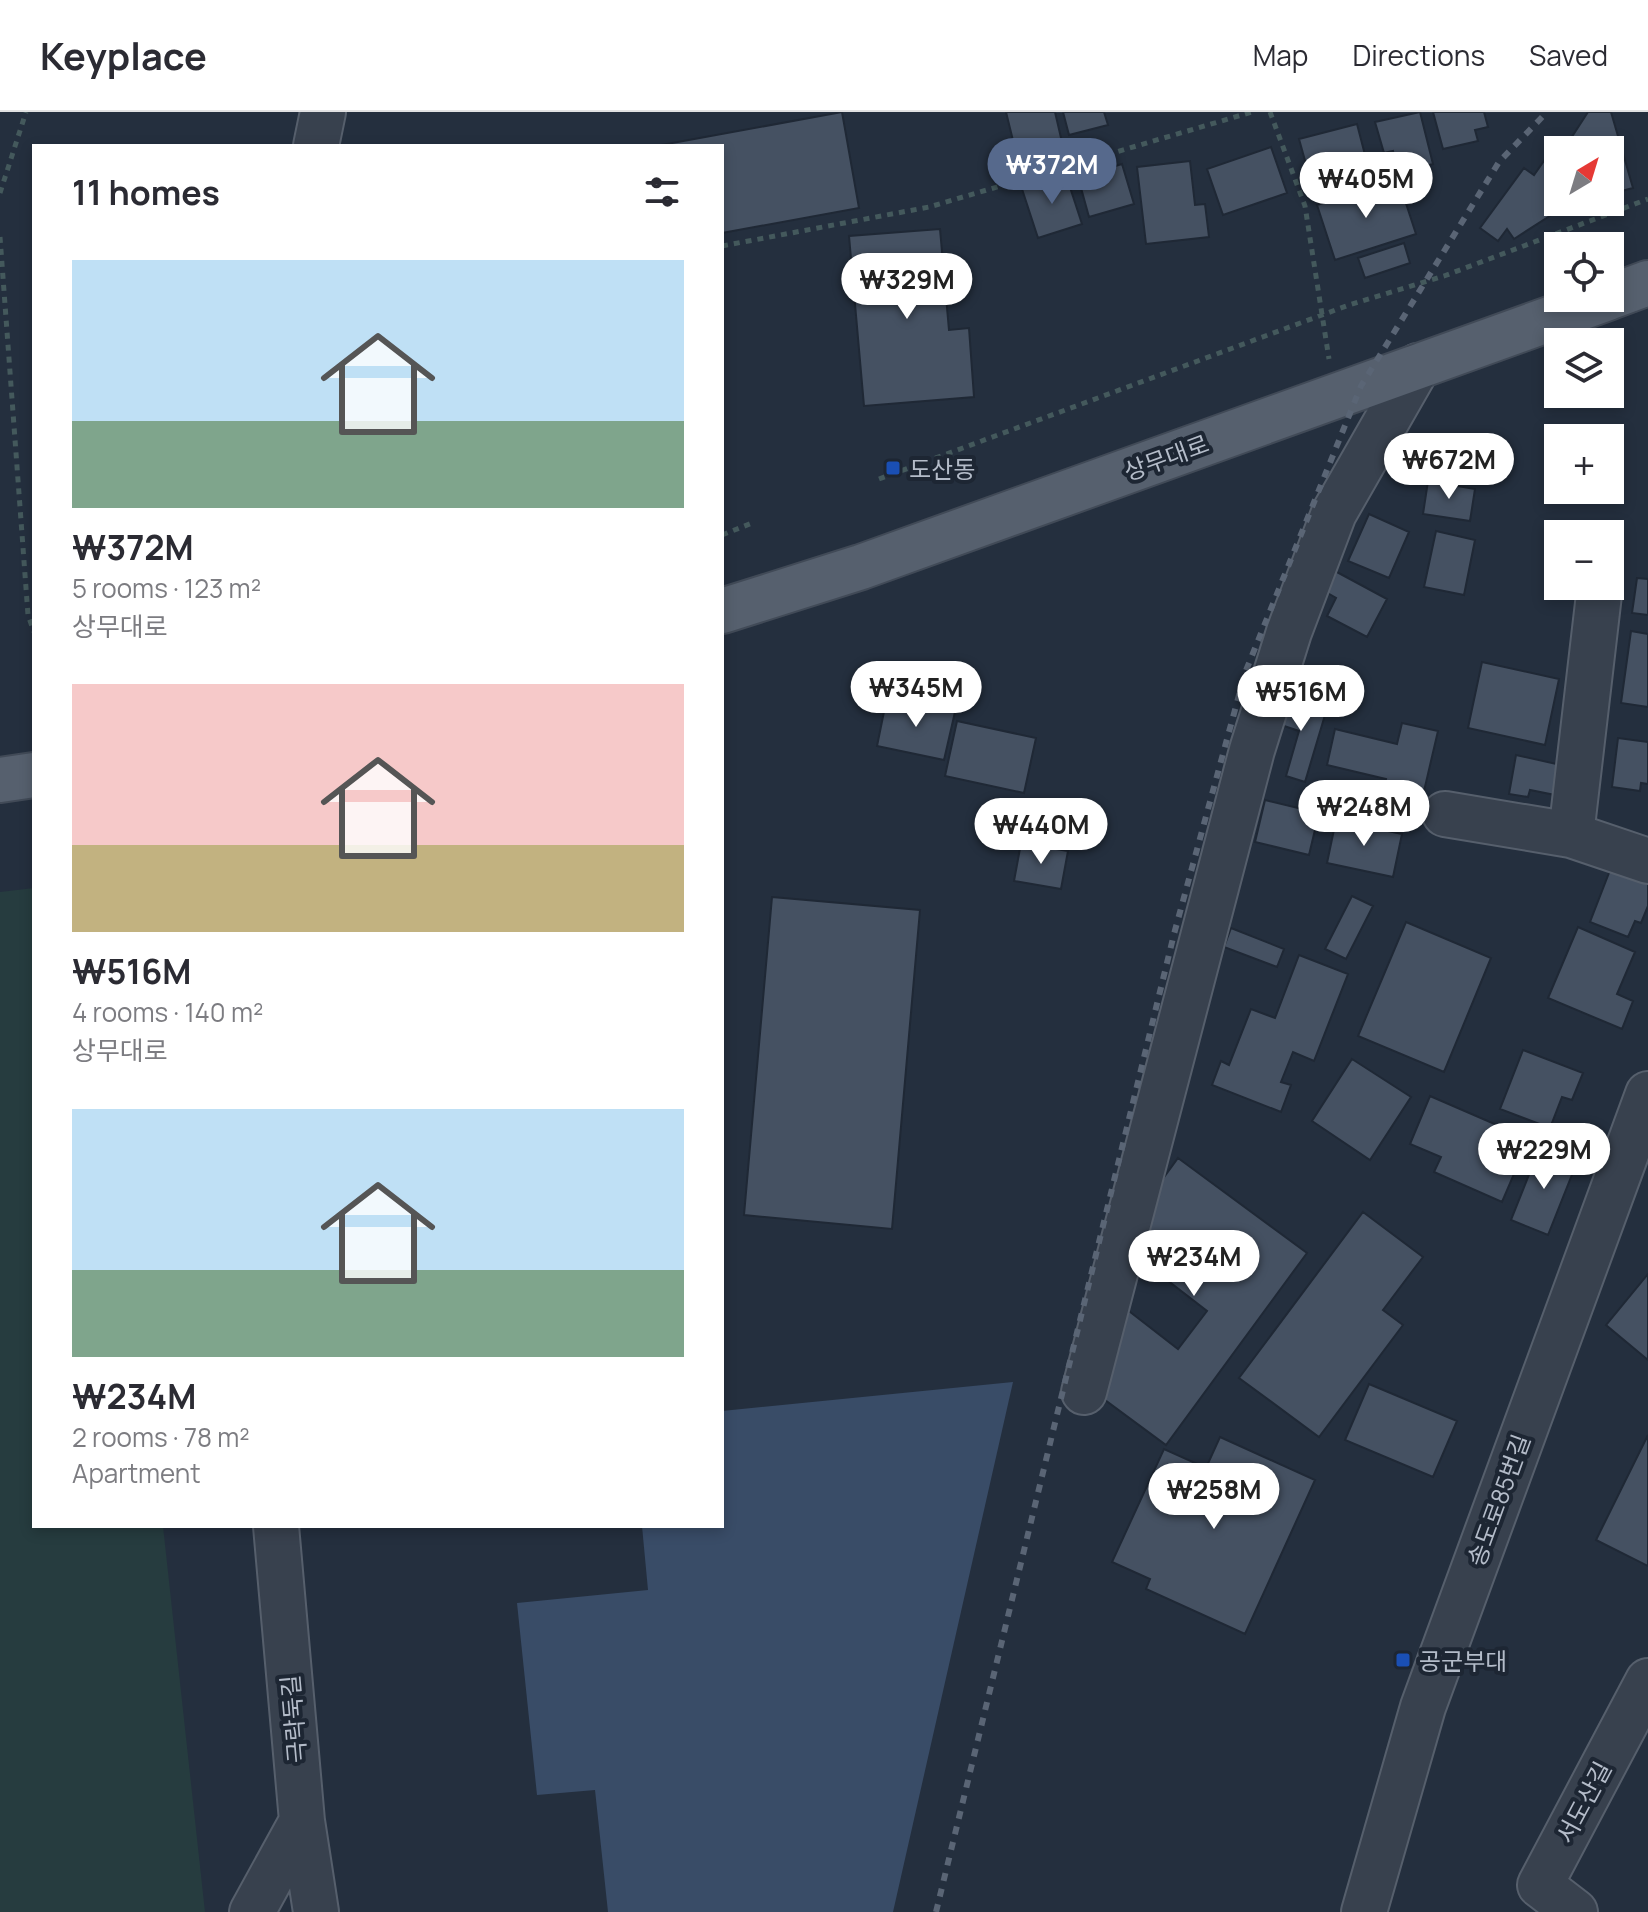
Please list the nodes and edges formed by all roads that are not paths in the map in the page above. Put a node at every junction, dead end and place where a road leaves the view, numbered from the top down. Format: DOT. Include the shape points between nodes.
graph roads {
  1 [pos="323,112"];
  2 [pos="316,144"];
  3 [pos="1648,283"];
  4 [pos="1624,292"];
  5 [pos="1570,312"];
  6 [pos="1418,366"];
  7 [pos="1598,600"];
  8 [pos="724,610"];
  9 [pos="32,775"];
  10 [pos="0,780"];
  11 [pos="1445,814"];
  12 [pos="1571,835"];
  13 [pos="1648,861"];
  14 [pos="1648,1094"];
  15 [pos="1084,1392"];
  16 [pos="276,1528"];
  17 [pos="1648,1681"];
  18 [pos="302,1821"];
  19 [pos="252,1912"];
  20 [pos="316,1912"];
  21 [pos="1364,1912"];
  22 [pos="1575,1912"];
  1 -- 2 [label="street"];
  3 -- 4 [label="main road, 상무대로"];
  5 -- 6 [label="main road, 상무대로"];
  6 -- 8 [label="main road, 상무대로" via="873,563"];
  6 -- 15 [label="street" via="1334,513 1289,632 1248,765"];
  7 -- 12 [label="street"];
  9 -- 10 [label="main road"];
  11 -- 12 [label="street"];
  12 -- 13 [label="street"];
  14 -- 21 [label="street, 송도로85번길" via="1423,1707"];
  16 -- 18 [label="street, 극락둑길"];
  17 -- 22 [label="street, 서도산길" via="1540,1885"];
  18 -- 19 [label="street"];
  18 -- 20 [label="street, 극락둑길"];
}
